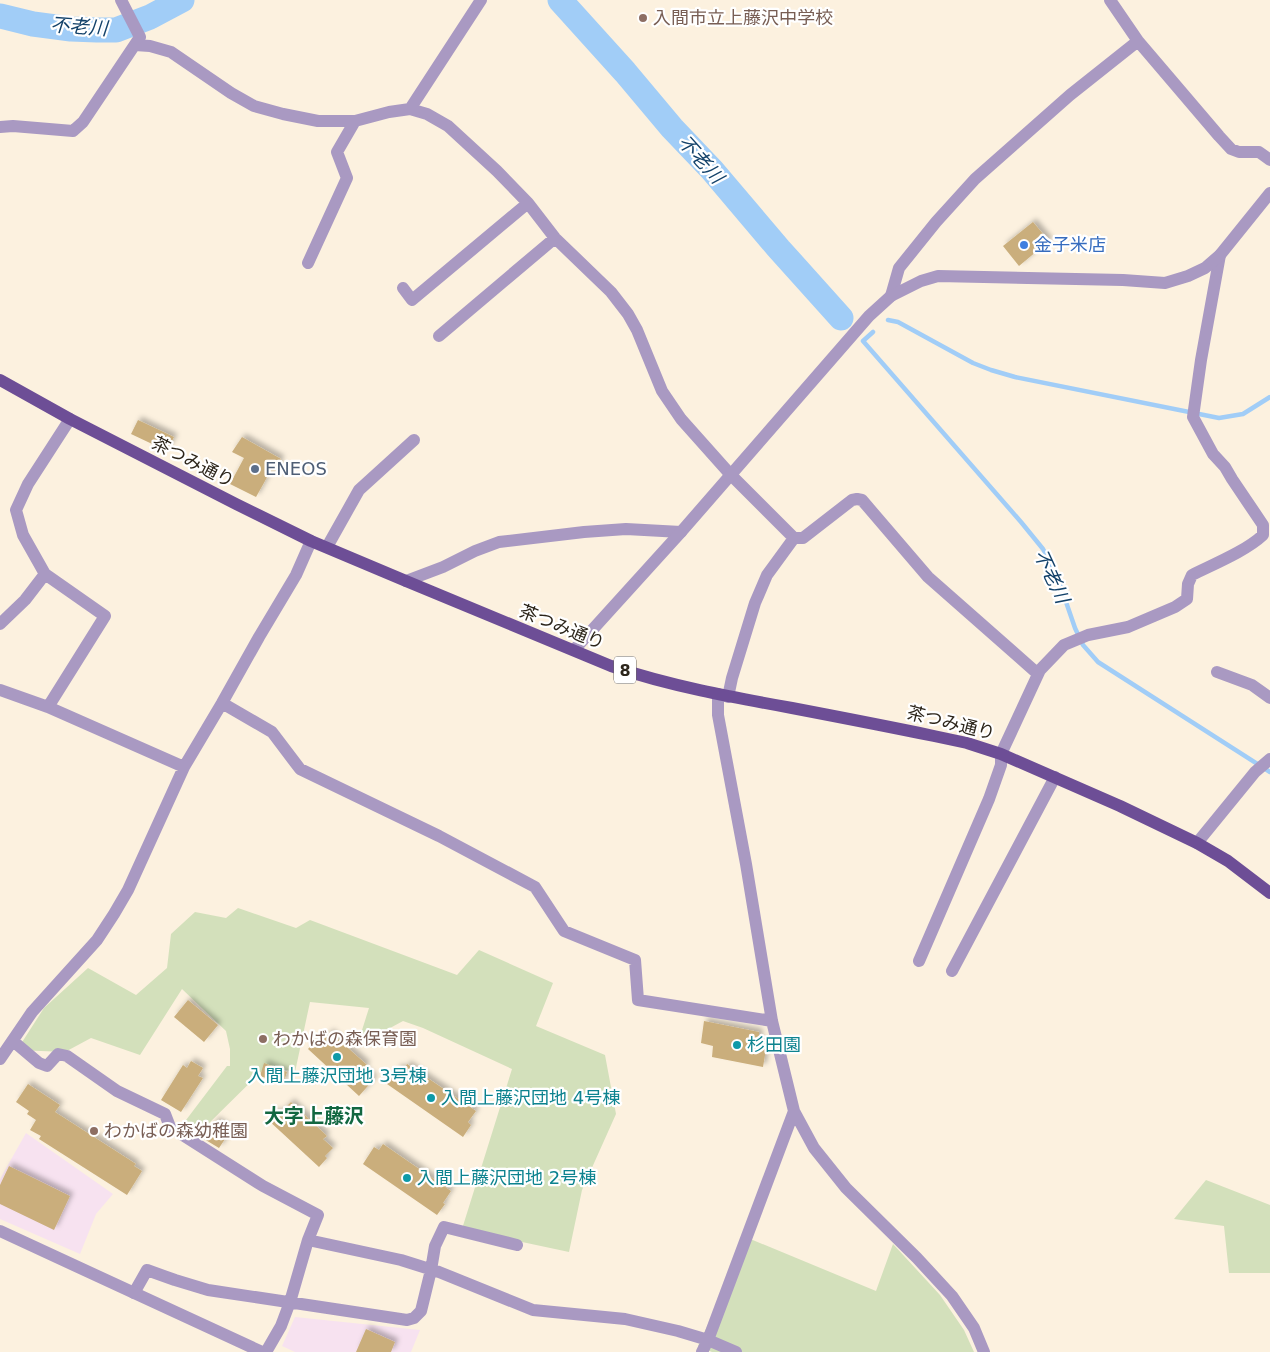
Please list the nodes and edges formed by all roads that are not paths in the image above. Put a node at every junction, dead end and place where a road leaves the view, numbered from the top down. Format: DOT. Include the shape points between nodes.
graph roads {
  1 [pos="121,0"];
  2 [pos="481,0"];
  3 [pos="1110,0"];
  4 [pos="138,41"];
  5 [pos="1138,41"];
  6 [pos="410,108"];
  7 [pos="354,122"];
  8 [pos="0,126"];
  9 [pos="1270,160"];
  10 [pos="1270,194"];
  11 [pos="528,203"];
  12 [pos="555,238"];
  13 [pos="1220,255"];
  14 [pos="308,263"];
  15 [pos="403,288"];
  16 [pos="891,296"];
  17 [pos="438,336"];
  18 [pos="0,380"];
  19 [pos="70,419"];
  20 [pos="414,440"];
  21 [pos="730,474"];
  22 [pos="681,532"];
  23 [pos="794,538"];
  24 [pos="312,541"];
  25 [pos="327,547"];
  26 [pos="44,574"];
  27 [pos="406,581"];
  28 [pos="0,624"];
  29 [pos="574,650"];
  30 [pos="1217,672"];
  31 [pos="1038,674"];
  32 [pos="0,690"];
  33 [pos="723,695"];
  34 [pos="1270,698"];
  35 [pos="222,703"];
  36 [pos="48,707"];
  37 [pos="1002,754"];
  38 [pos="1267,761"];
  39 [pos="184,767"];
  40 [pos="1055,777"];
  41 [pos="1197,843"];
  42 [pos="1270,893"];
  43 [pos="919,961"];
  44 [pos="952,971"];
  45 [pos="772,1021"];
  46 [pos="13,1041"];
  47 [pos="0,1059"];
  48 [pos="794,1111"];
  49 [pos="0,1231"];
  50 [pos="308,1240"];
  51 [pos="517,1244"];
  52 [pos="431,1270"];
  53 [pos="134,1293"];
  54 [pos="290,1302"];
  55 [pos="708,1340"];
  56 [pos="264,1352"];
  57 [pos="702,1352"];
  58 [pos="736,1352"];
  59 [pos="984,1352"];
  1 -- 4 [label="street"];
  2 -- 6 [label="street"];
  3 -- 5 [label="street"];
  4 -- 7 [label="street" via="171,52 254,106 318,121"];
  4 -- 8 [label="street" via="73,131"];
  5 -- 9 [label="street" via="1231,149 1259,152"];
  5 -- 16 [label="street" via="1070,95 976,179 899,268"];
  6 -- 7 [label="street"];
  6 -- 11 [label="street" via="448,126"];
  7 -- 14 [label="street" via="337,152 347,178"];
  10 -- 13 [label="street"];
  11 -- 12 [label="street"];
  11 -- 15 [label="street" via="412,300"];
  12 -- 17 [label="street"];
  12 -- 21 [label="street" via="628,314 671,406"];
  13 -- 16 [label="street" via="1205,268 1165,283 938,276"];
  13 -- 31 [label="street" via="1194,412 1213,454 1263,525 1263,535 1232,555 1192,574 1186,599 1175,607 1128,627 1088,635 1064,645"];
  16 -- 21 [label="street" via="869,316"];
  18 -- 19 [label="main road, 茶つみ通り / 8"];
  19 -- 24 [label="main road, 茶つみ通り / 8"];
  19 -- 26 [label="street" via="28,484 16,510 23,535"];
  20 -- 25 [label="street" via="359,490"];
  21 -- 22 [label="street"];
  21 -- 23 [label="street"];
  22 -- 27 [label="street" via="626,529 499,542"];
  22 -- 29 [label="street"];
  23 -- 31 [label="street" via="803,538 852,500 862,500 928,577"];
  23 -- 33 [label="street" via="767,575 755,602 732,678"];
  24 -- 25 [label="main road, 茶つみ通り / 8"];
  24 -- 35 [label="street"];
  25 -- 27 [label="main road, 茶つみ通り / 8"];
  26 -- 28 [label="street" via="25,600"];
  26 -- 36 [label="street" via="105,616"];
  27 -- 29 [label="main road, 茶つみ通り / 8"];
  29 -- 33 [label="main road, 茶つみ通り / 8" via="642,676"];
  30 -- 34 [label="street" via="1252,685"];
  31 -- 37 [label="street"];
  32 -- 36 [label="street"];
  33 -- 37 [label="main road, 茶つみ通り / 8" via="934,736"];
  33 -- 45 [label="street" via="718,715"];
  35 -- 39 [label="street"];
  35 -- 45 [label="street" via="272,732 300,769 535,887 564,931 634,960 638,1000"];
  36 -- 39 [label="street"];
  37 -- 40 [label="main road, 茶つみ通り / 8"];
  37 -- 43 [label="street" via="989,799"];
  38 -- 41 [label="street"];
  39 -- 46 [label="street" via="114,914 97,940 32,1012"];
  40 -- 41 [label="main road, 茶つみ通り / 8"];
  40 -- 44 [label="street"];
  41 -- 42 [label="main road, 茶つみ通り / 8" via="1228,861"];
  45 -- 48 [label="street"];
  46 -- 47 [label="street"];
  46 -- 50 [label="street" via="47,1066 58,1054 67,1056 117,1090 165,1114 170,1128 263,1186 318,1215"];
  48 -- 55 [label="street"];
  48 -- 59 [label="street" via="814,1148 846,1188 952,1296 974,1328"];
  49 -- 53 [label="street"];
  50 -- 52 [label="street" via="401,1260"];
  50 -- 54 [label="street"];
  51 -- 52 [label="street" via="444,1227 435,1246"];
  52 -- 54 [label="street" via="421,1311 407,1320"];
  52 -- 55 [label="street" via="533,1310 625,1320"];
  53 -- 54 [label="street" via="147,1270 208,1290"];
  53 -- 56 [label="street"];
  54 -- 56 [label="street" via="281,1326"];
  55 -- 57 [label="street"];
  55 -- 58 [label="street"];
}
